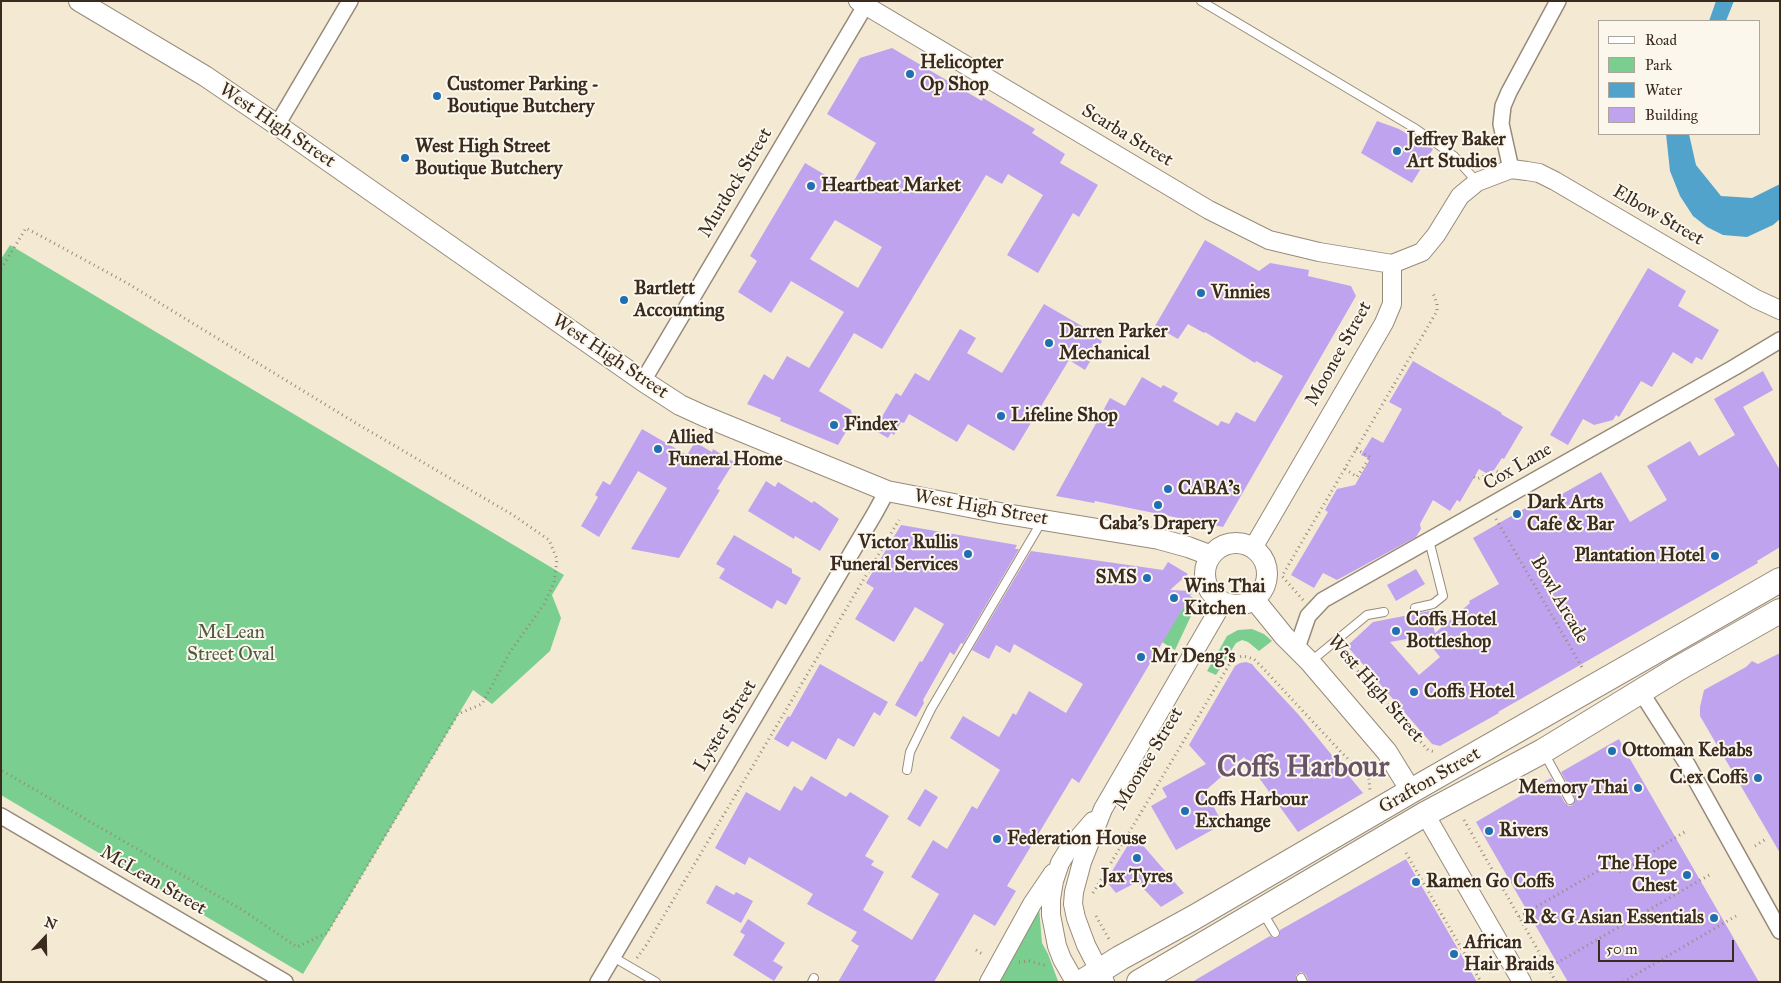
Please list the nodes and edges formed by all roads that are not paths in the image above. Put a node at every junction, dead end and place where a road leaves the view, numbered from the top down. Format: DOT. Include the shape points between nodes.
graph roads {
  1 [pos="79,1"];
  2 [pos="350,1"];
  3 [pos="1202,1"];
  4 [pos="861,3"];
  5 [pos="1551,4"];
  6 [pos="277,125"];
  7 [pos="1511,169"];
  8 [pos="1477,182"];
  9 [pos="1392,264"];
  10 [pos="1780,310"];
  11 [pos="1780,340"];
  12 [pos="643,381"];
  13 [pos="887,491"];
  14 [pos="1043,519"];
  15 [pos="1429,540"];
  16 [pos="1253,548"];
  17 [pos="1209,558"];
  18 [pos="1780,580"];
  19 [pos="1254,599"];
  20 [pos="1223,602"];
  21 [pos="1415,608"];
  22 [pos="1780,611"];
  23 [pos="1384,612"];
  24 [pos="1304,655"];
  25 [pos="1641,692"];
  26 [pos="1543,751"];
  27 [pos="907,770"];
  28 [pos="1411,791"];
  29 [pos="1570,800"];
  30 [pos="1103,809"];
  31 [pos="1425,814"];
  32 [pos="1,816"];
  33 [pos="1060,863"];
  34 [pos="1262,910"];
  35 [pos="1780,931"];
  36 [pos="1275,933"];
  37 [pos="612,957"];
  38 [pos="1095,978"];
  39 [pos="285,982"];
  40 [pos="598,982"];
  41 [pos="656,982"];
  42 [pos="989,982"];
  43 [pos="1075,982"];
  44 [pos="1139,982"];
  45 [pos="1522,982"];
  1 -- 6 [label="main road, West High Street" via="205,76"];
  2 -- 6 [label="street"];
  3 -- 8 [label="lane" via="1416,129 1454,156"];
  4 -- 9 [label="street, Scarba Street" via="1209,210 1269,240"];
  4 -- 12 [label="street, Murdock Street"];
  5 -- 7 [label="street" via="1503,106 1501,124"];
  6 -- 12 [label="main road, West High Street"];
  7 -- 8 [label="street"];
  7 -- 10 [label="street, Elbow Street" via="1539,173 1555,181"];
  8 -- 9 [label="street" via="1460,196 1422,252"];
  9 -- 16 [label="street, Moonee Street" via="1392,304 1384,323"];
  11 -- 15 [label="street, Cox Lane"];
  12 -- 13 [label="main road, West High Street" via="704,416"];
  13 -- 14 [label="main road, West High Street"];
  13 -- 37 [label="street, Lyster Street"];
  14 -- 17 [label="main road, West High Street" via="1159,539 1204,553"];
  14 -- 27 [label="lane" via="923,724 910,752"];
  15 -- 21 [label="lane" via="1443,596 1433,604"];
  15 -- 24 [label="street, Cox Lane" via="1323,600 1308,616"];
  16 -- 17 [label="main road" via="1233,543 1223,546"];
  16 -- 19 [label="main road" via="1261,555 1267,574 1266,584"];
  17 -- 20 [label="main road" via="1206,581 1209,590"];
  18 -- 28 [label="highway, Grafton Street"];
  19 -- 20 [label="main road" via="1239,605"];
  19 -- 24 [label="main road, West High Street"];
  20 -- 30 [label="street, Moonee Street"];
  22 -- 25 [label="highway, Grafton Street"];
  23 -- 24 [label="lane" via="1367,615 1333,643"];
  24 -- 28 [label="main road, West High Street" via="1387,752"];
  25 -- 26 [label="highway, Grafton Street"];
  25 -- 35 [label="street" via="1687,764"];
  26 -- 29 [label="lane"];
  26 -- 31 [label="highway, Grafton Street"];
  28 -- 31 [label="highway"];
  28 -- 38 [label="highway, Grafton Street"];
  30 -- 33 [label="street"];
  30 -- 38 [label="street" via="1074,892 1076,918"];
  31 -- 34 [label="highway, Grafton Street"];
  31 -- 45 [label="street"];
  32 -- 39 [label="street, McLean Street"];
  33 -- 42 [label="street" via="1032,904"];
  33 -- 43 [label="street" via="1054,881 1051,915 1057,946"];
  34 -- 36 [label="lane"];
  34 -- 44 [label="highway, Grafton Street"];
  37 -- 40 [label="street, Lyster Street"];
  37 -- 41 [label="lane"];
}
